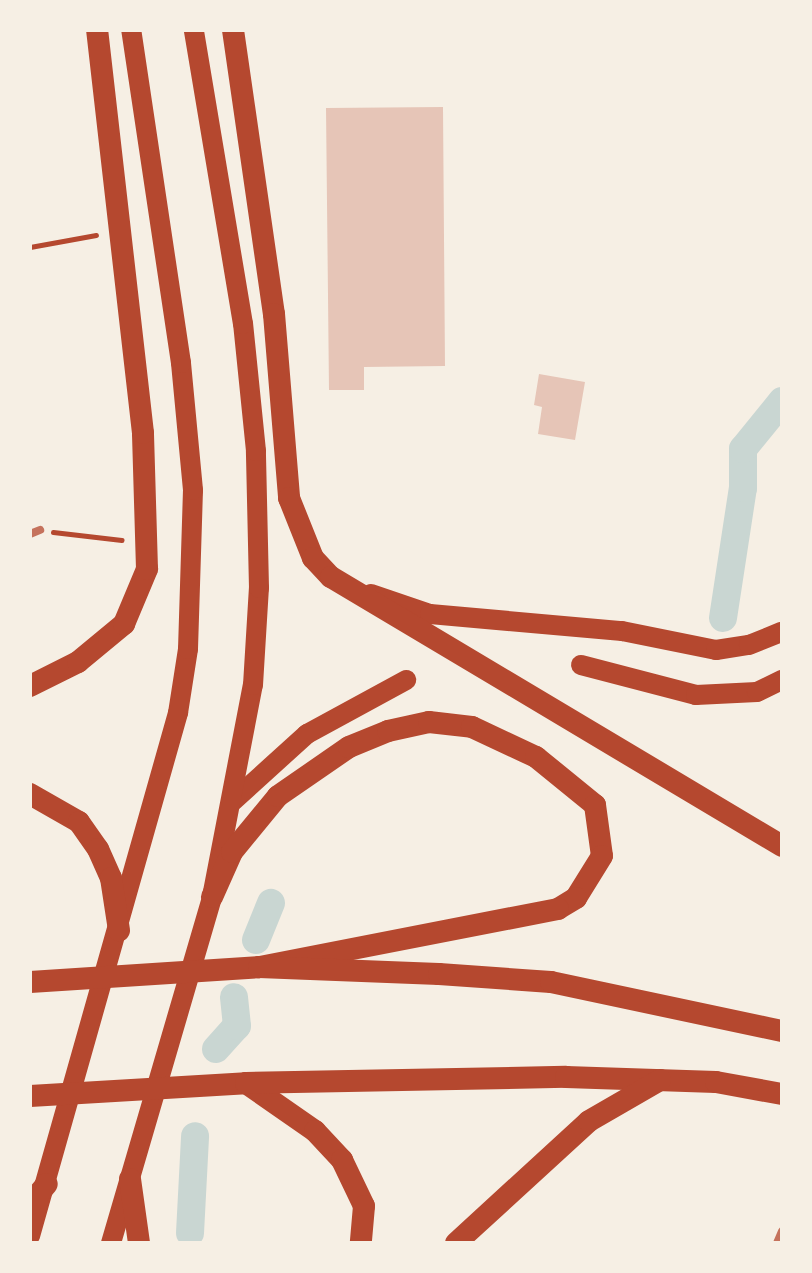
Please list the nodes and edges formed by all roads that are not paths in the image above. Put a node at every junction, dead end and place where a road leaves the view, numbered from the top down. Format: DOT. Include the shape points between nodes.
graph roads {
  1 [pos="97,30"];
  2 [pos="131,30"];
  3 [pos="194,30"];
  4 [pos="233,30"];
  5 [pos="40,530"];
  6 [pos="30,534"];
  7 [pos="331,577"];
  8 [pos="782,632"];
  9 [pos="581,665"];
  10 [pos="406,680"];
  11 [pos="30,686"];
  12 [pos="779,688"];
  13 [pos="30,794"];
  14 [pos="233,801"];
  15 [pos="782,846"];
  16 [pos="212,897"];
  17 [pos="119,930"];
  18 [pos="259,967"];
  19 [pos="30,982"];
  20 [pos="782,1031"];
  21 [pos="663,1078"];
  22 [pos="246,1083"];
  23 [pos="782,1094"];
  24 [pos="30,1096"];
  25 [pos="130,1179"];
  26 [pos="47,1184"];
  27 [pos="30,1204"];
  28 [pos="782,1231"];
  29 [pos="30,1236"];
  30 [pos="111,1243"];
  31 [pos="139,1243"];
  32 [pos="361,1243"];
  33 [pos="456,1243"];
  34 [pos="777,1243"];
  1 -- 11 [label="highway" via="124,230 147,569 124,624 78,662"];
  2 -- 17 [label="main road" via="181,363 194,571 178,713"];
  3 -- 14 [label="main road" via="243,324 259,505 253,685"];
  4 -- 7 [label="highway" via="274,314 289,498 313,558"];
  5 -- 6 [label="street"];
  7 -- 8 [label="main road" via="430,614 622,631 716,650"];
  7 -- 15 [label="highway"];
  9 -- 12 [label="main road" via="696,695"];
  10 -- 14 [label="main road" via="307,734"];
  13 -- 17 [label="highway" via="79,822 98,849 111,878"];
  14 -- 16 [label="main road"];
  16 -- 18 [label="highway" via="232,852 278,796 349,747 388,731 429,722 472,727 536,757 595,805 602,856 584,888 558,909"];
  16 -- 25 [label="main road"];
  17 -- 26 [label="main road"];
  18 -- 19 [label="highway"];
  18 -- 20 [label="highway" via="551,982"];
  21 -- 22 [label="highway"];
  21 -- 23 [label="highway"];
  21 -- 33 [label="highway" via="589,1121"];
  22 -- 24 [label="highway"];
  22 -- 32 [label="highway" via="315,1131 342,1160 364,1206"];
  25 -- 30 [label="main road"];
  25 -- 31 [label="highway"];
  26 -- 27 [label="highway"];
  26 -- 29 [label="main road"];
  28 -- 34 [label="street"];
}
